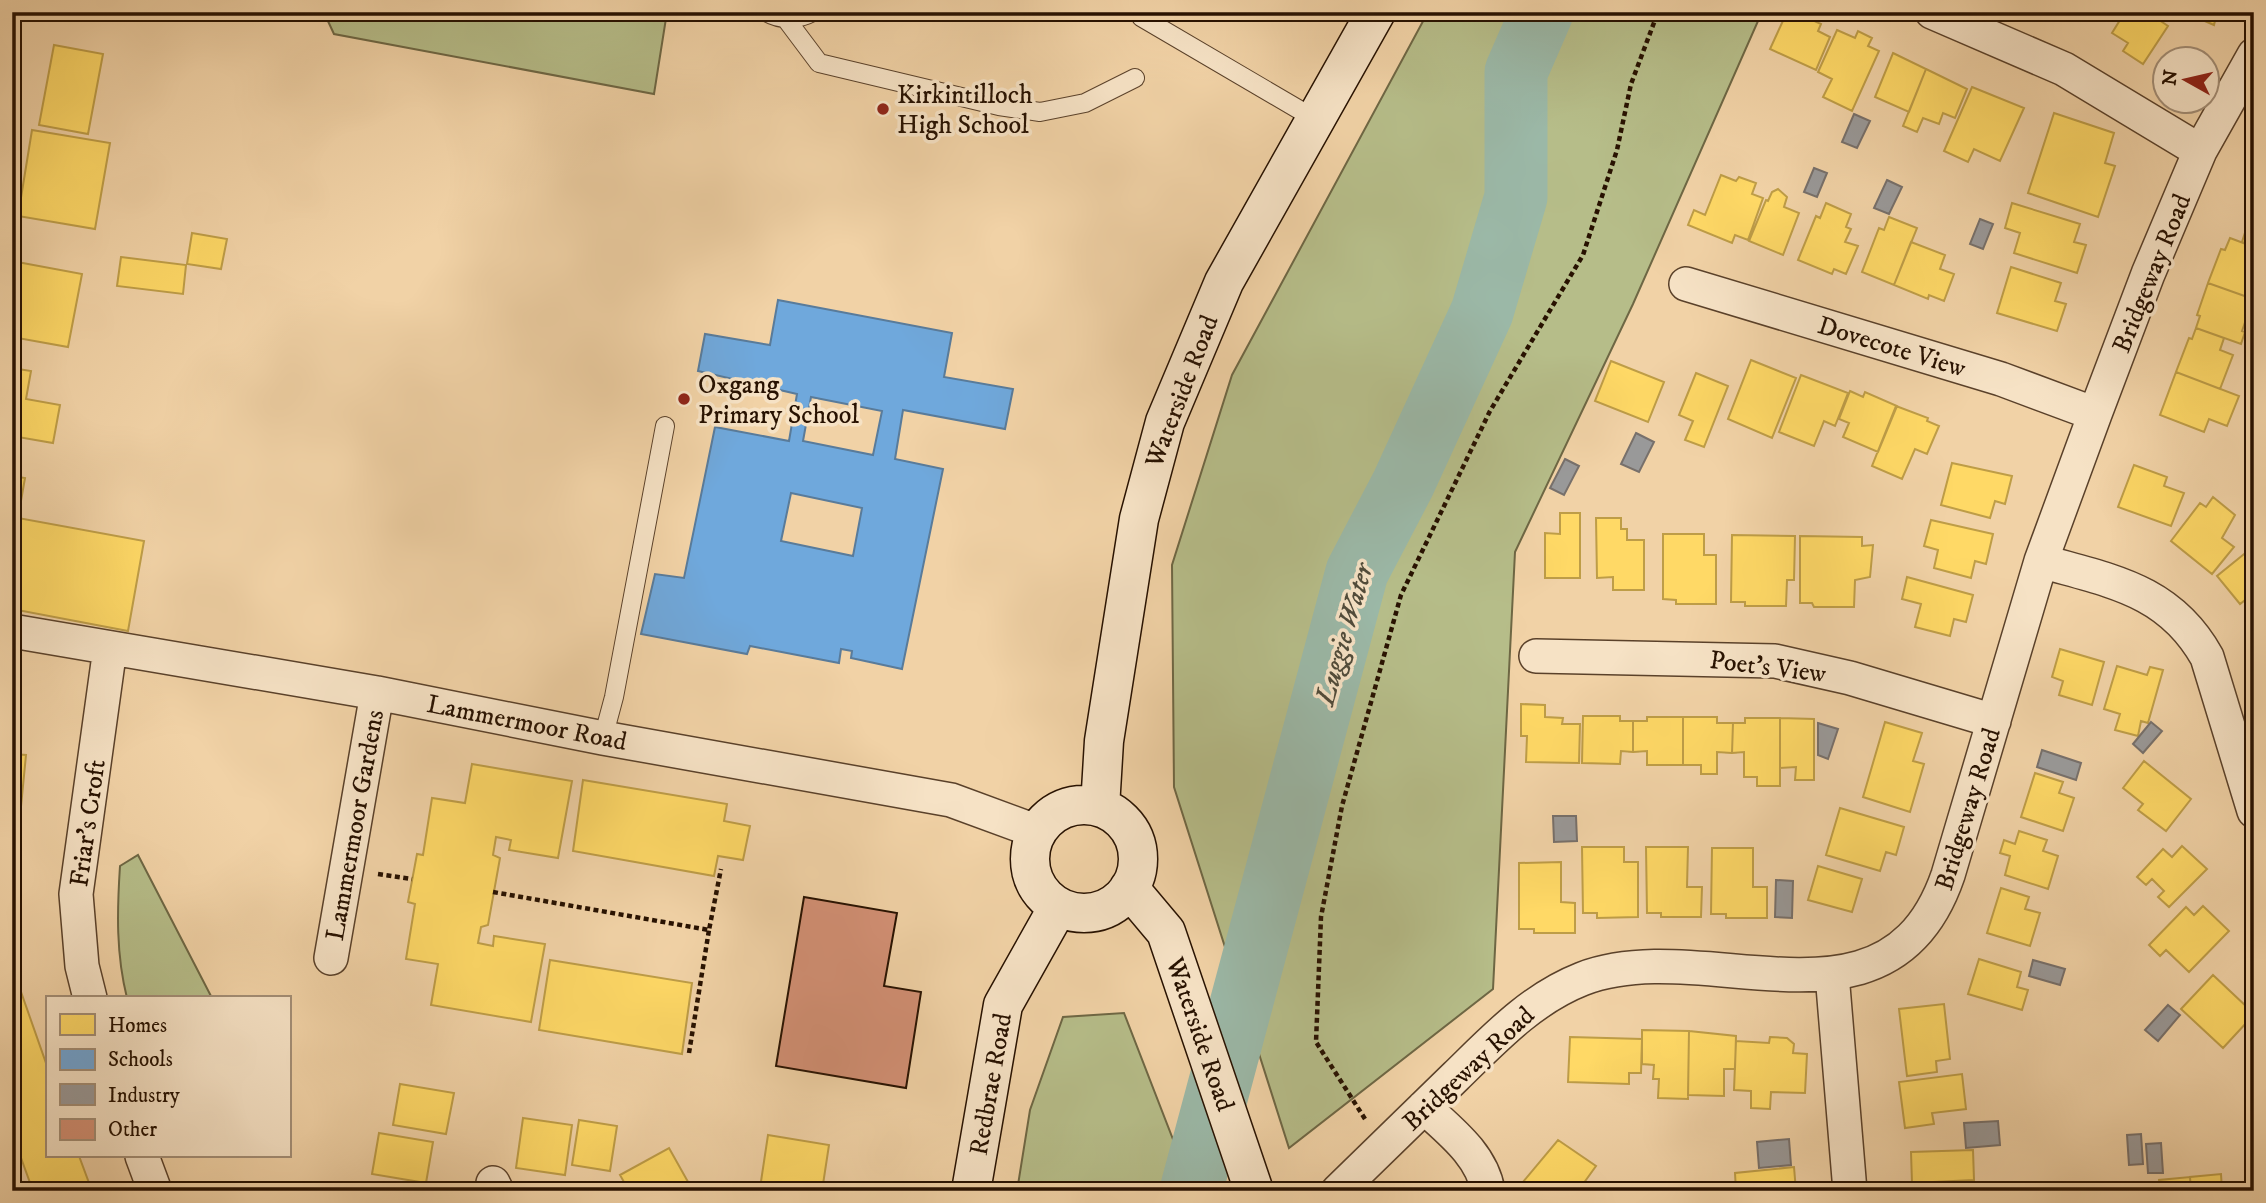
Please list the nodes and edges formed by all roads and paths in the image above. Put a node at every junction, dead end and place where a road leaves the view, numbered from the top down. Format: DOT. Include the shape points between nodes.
graph roads {
  1 [pos="766,12"];
  2 [pos="813,12"];
  3 [pos="1376,12"];
  4 [pos="1658,12"];
  5 [pos="1932,12"];
  6 [pos="1139,14"];
  7 [pos="786,19"];
  8 [pos="2254,55"];
  9 [pos="1135,78"];
  10 [pos="1315,119"];
  11 [pos="2200,151"];
  12 [pos="1686,284"];
  13 [pos="2095,414"];
  14 [pos="665,426"];
  15 [pos="2041,561"];
  16 [pos="12,631"];
  17 [pos="110,648"];
  18 [pos="1536,656"];
  19 [pos="377,693"];
  20 [pos="1994,721"];
  21 [pos="603,738"];
  22 [pos="1100,807"];
  23 [pos="2254,811"];
  24 [pos="1038,832"];
  25 [pos="721,869"];
  26 [pos="1129,888"];
  27 [pos="494,892"];
  28 [pos="1058,907"];
  29 [pos="709,930"];
  30 [pos="331,958"];
  31 [pos="1832,974"];
  32 [pos="90,996"];
  33 [pos="689,1054"];
  34 [pos="1424,1107"];
  35 [pos="1384,1146"];
  36 [pos="143,1158"];
  37 [pos="155,1191"];
  38 [pos="971,1191"];
  39 [pos="1254,1191"];
  40 [pos="1338,1191"];
  41 [pos="1488,1191"];
  42 [pos="1850,1191"];
  1 -- 7 [label="lane"];
  2 -- 7 [label="lane"];
  3 -- 10 [label="main road, Waterside Road"];
  4 -- 35 [label="path" via="1631,84 1617,150 1583,255 1490,411 1401,595 1342,806 1321,917 1316,1042"];
  5 -- 11 [label="street" via="2064,69"];
  6 -- 10 [label="lane"];
  7 -- 9 [label="lane" via="819,63 999,106 1040,112 1085,103"];
  8 -- 11 [label="street, Bridgeway Road"];
  10 -- 22 [label="main road, Waterside Road" via="1224,282 1157,447 1139,519 1111,691"];
  11 -- 13 [label="street, Bridgeway Road"];
  12 -- 13 [label="street, Dovecote View" via="2000,379"];
  13 -- 15 [label="street, Bridgeway Road"];
  14 -- 21 [label="lane"];
  15 -- 20 [label="street, Bridgeway Road"];
  15 -- 23 [label="street" via="2128,586 2173,612 2194,635 2207,657"];
  16 -- 17 [label="street, Lammermoor Road"];
  17 -- 19 [label="street, Lammermoor Road"];
  17 -- 32 [label="street, Friar's Croft" via="76,894"];
  18 -- 20 [label="street, Poet's View" via="1775,661 1850,677"];
  19 -- 21 [label="street, Lammermoor Road"];
  19 -- 30 [label="street, Lammermoor Gardens"];
  20 -- 31 [label="street, Bridgeway Road" via="1940,901 1906,944 1860,969"];
  21 -- 24 [label="street, Lammermoor Road" via="951,800"];
  22 -- 24 [label="main road" via="1063,810"];
  22 -- 26 [label="main road" via="1123,822 1133,838 1138,855"];
  24 -- 28 [label="main road" via="1030,860 1032,874"];
  25 -- 29 [label="path"];
  26 -- 28 [label="main road" via="1104,910 1076,913"];
  26 -- 39 [label="main road, Waterside Road" via="1166,932"];
  27 -- 29 [label="path"];
  28 -- 38 [label="main road, Redbrae Road" via="1003,1005"];
  29 -- 33 [label="path"];
  31 -- 34 [label="street, Bridgeway Road" via="1650,967 1616,969 1582,979 1546,996 1505,1029"];
  31 -- 42 [label="street"];
  34 -- 35 [label="street, Bridgeway Road"];
  34 -- 41 [label="street" via="1469,1150 1486,1177"];
  35 -- 40 [label="street, Bridgeway Road"];
  36 -- 37 [label="street"];
}
